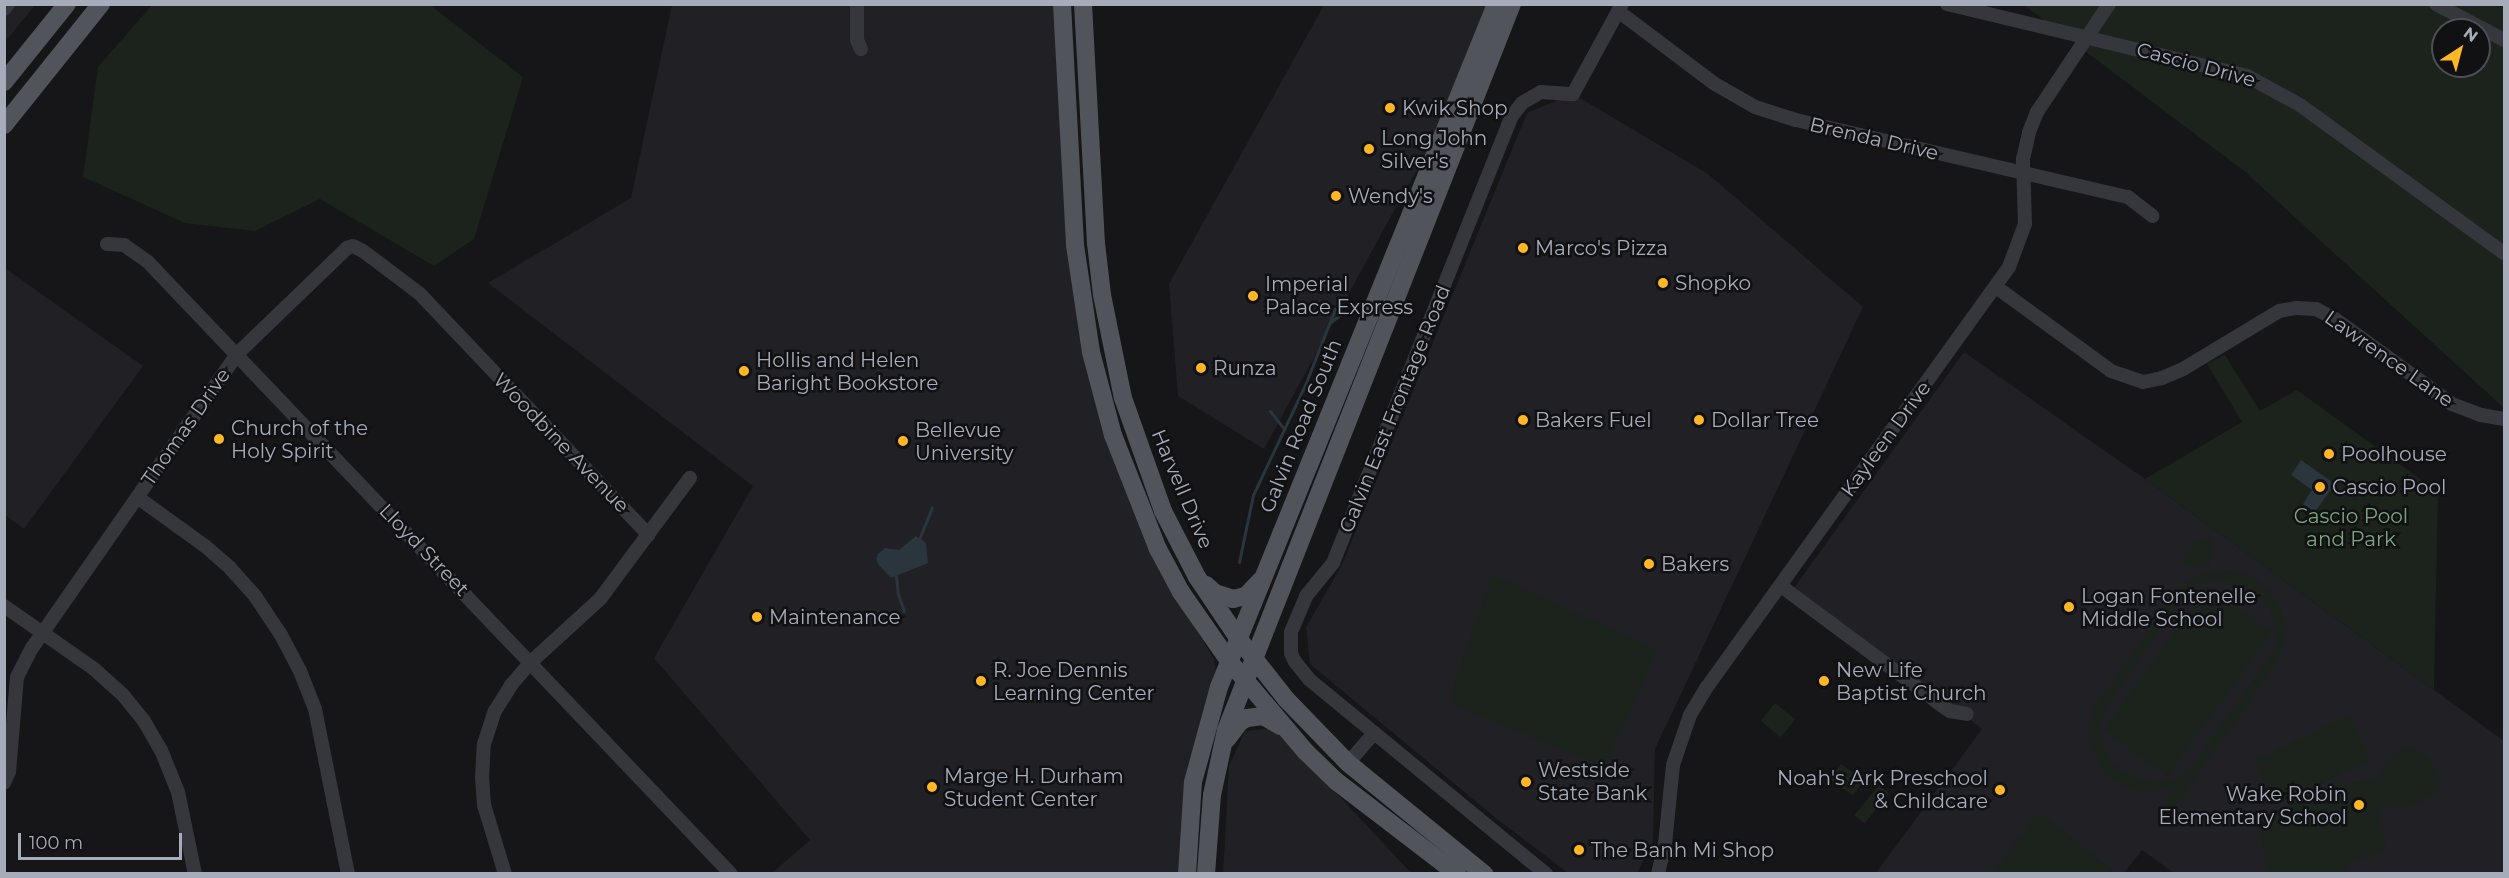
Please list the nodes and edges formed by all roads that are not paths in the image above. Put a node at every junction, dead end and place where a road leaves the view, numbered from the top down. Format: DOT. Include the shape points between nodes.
graph roads {
  1 [pos="8,4"];
  2 [pos="67,4"];
  3 [pos="101,4"];
  4 [pos="856,4"];
  5 [pos="1062,4"];
  6 [pos="1083,4"];
  7 [pos="1496,4"];
  8 [pos="1512,4"];
  9 [pos="1947,4"];
  10 [pos="2109,4"];
  11 [pos="2436,4"];
  12 [pos="1970,7"];
  13 [pos="1620,8"];
  14 [pos="4,9"];
  15 [pos="2086,37"];
  16 [pos="2505,39"];
  17 [pos="861,49"];
  18 [pos="4,82"];
  19 [pos="4,125"];
  20 [pos="2025,173"];
  21 [pos="2152,216"];
  22 [pos="106,244"];
  23 [pos="2505,253"];
  24 [pos="1996,287"];
  25 [pos="473,351"];
  26 [pos="237,354"];
  27 [pos="2505,419"];
  28 [pos="690,478"];
  29 [pos="137,497"];
  30 [pos="649,535"];
  31 [pos="1265,575"];
  32 [pos="1197,578"];
  33 [pos="1781,586"];
  34 [pos="4,606"];
  35 [pos="42,633"];
  36 [pos="1238,638"];
  37 [pos="1253,658"];
  38 [pos="1229,661"];
  39 [pos="531,662"];
  40 [pos="1245,680"];
  41 [pos="1967,714"];
  42 [pos="1286,729"];
  43 [pos="1374,734"];
  44 [pos="1222,745"];
  45 [pos="7,756"];
  46 [pos="1348,763"];
  47 [pos="4,783"];
  48 [pos="1448,871"];
  49 [pos="195,873"];
  50 [pos="348,873"];
  51 [pos="505,873"];
  52 [pos="731,873"];
  53 [pos="1187,873"];
  54 [pos="1206,873"];
  55 [pos="1484,873"];
  56 [pos="1546,873"];
  57 [pos="1658,873"];
  1 -- 14 [label="street"];
  2 -- 18 [label="main road"];
  3 -- 19 [label="main road"];
  4 -- 17 [label="street"];
  5 -- 38 [label="main road" via="1075,245 1091,352 1104,405 1166,564 1196,616"];
  6 -- 32 [label="main road, Harvell Drive" via="1096,243 1115,365 1151,481"];
  7 -- 31 [label="main road, Galvin Road South"];
  8 -- 37 [label="main road"];
  9 -- 12 [label="street, Cascio Drive"];
  10 -- 15 [label="street, Kayleen Drive"];
  11 -- 16 [label="street"];
  12 -- 15 [label="street, Cascio Drive"];
  13 -- 20 [label="street, Brenda Drive" via="1715,84 1755,107"];
  13 -- 43 [label="street, Galvin East Frontage Road" via="1573,94 1541,92 1522,103 1512,116 1333,563 1306,596 1293,625 1295,662 1309,679"];
  15 -- 20 [label="street, Kayleen Drive" via="2032,123 2025,147"];
  15 -- 23 [label="street, Cascio Drive" via="2226,69 2265,84"];
  20 -- 21 [label="street, Brenda Drive" via="2128,197"];
  20 -- 24 [label="street, Kayleen Drive" via="2022,238"];
  22 -- 26 [label="street, Lloyd Street" via="124,245 135,251"];
  24 -- 27 [label="street, Lawrence Lane" via="2111,370 2143,382 2171,375 2279,311 2316,309 2452,404"];
  24 -- 33 [label="street, Kayleen Drive"];
  25 -- 26 [label="street, Thomas Drive" via="420,294 353,246"];
  25 -- 30 [label="street, Woodbine Avenue"];
  26 -- 29 [label="street, Thomas Drive"];
  26 -- 39 [label="street, Lloyd Street"];
  28 -- 30 [label="street"];
  29 -- 35 [label="street, Thomas Drive"];
  29 -- 50 [label="street" via="230,568 281,634 315,709"];
  30 -- 39 [label="street" via="600,599"];
  31 -- 32 [label="main road" via="1246,596 1233,599 1215,593"];
  31 -- 36 [label="main road, Galvin Road South"];
  32 -- 36 [label="main road, Harvell Drive"];
  33 -- 41 [label="street" via="1941,705"];
  33 -- 57 [label="street, Kayleen Drive" via="1707,687 1683,730 1671,773 1665,844"];
  34 -- 35 [label="street"];
  35 -- 45 [label="street, Thomas Drive" via="17,677"];
  35 -- 49 [label="street" via="109,681 144,721 178,792"];
  36 -- 37 [label="main road, Harvell Drive"];
  36 -- 38 [label="main road, Galvin Road South"];
  37 -- 40 [label="main road"];
  37 -- 46 [label="main road, Harvell Drive" via="1312,729"];
  38 -- 40 [label="main road"];
  38 -- 53 [label="main road, Galvin Road South" via="1209,716 1193,782"];
  39 -- 51 [label="street" via="495,711 484,744 484,805"];
  39 -- 52 [label="street, Lloyd Street"];
  40 -- 42 [label="main road"];
  40 -- 44 [label="main road"];
  42 -- 44 [label="main road" via="1263,716 1248,718"];
  42 -- 48 [label="main road" via="1336,781"];
  43 -- 46 [label="street"];
  43 -- 56 [label="street, Galvin East Frontage Road"];
  44 -- 54 [label="main road" via="1212,795"];
  45 -- 47 [label="street, Thomas Drive"];
  46 -- 55 [label="main road, Harvell Drive"];
}
